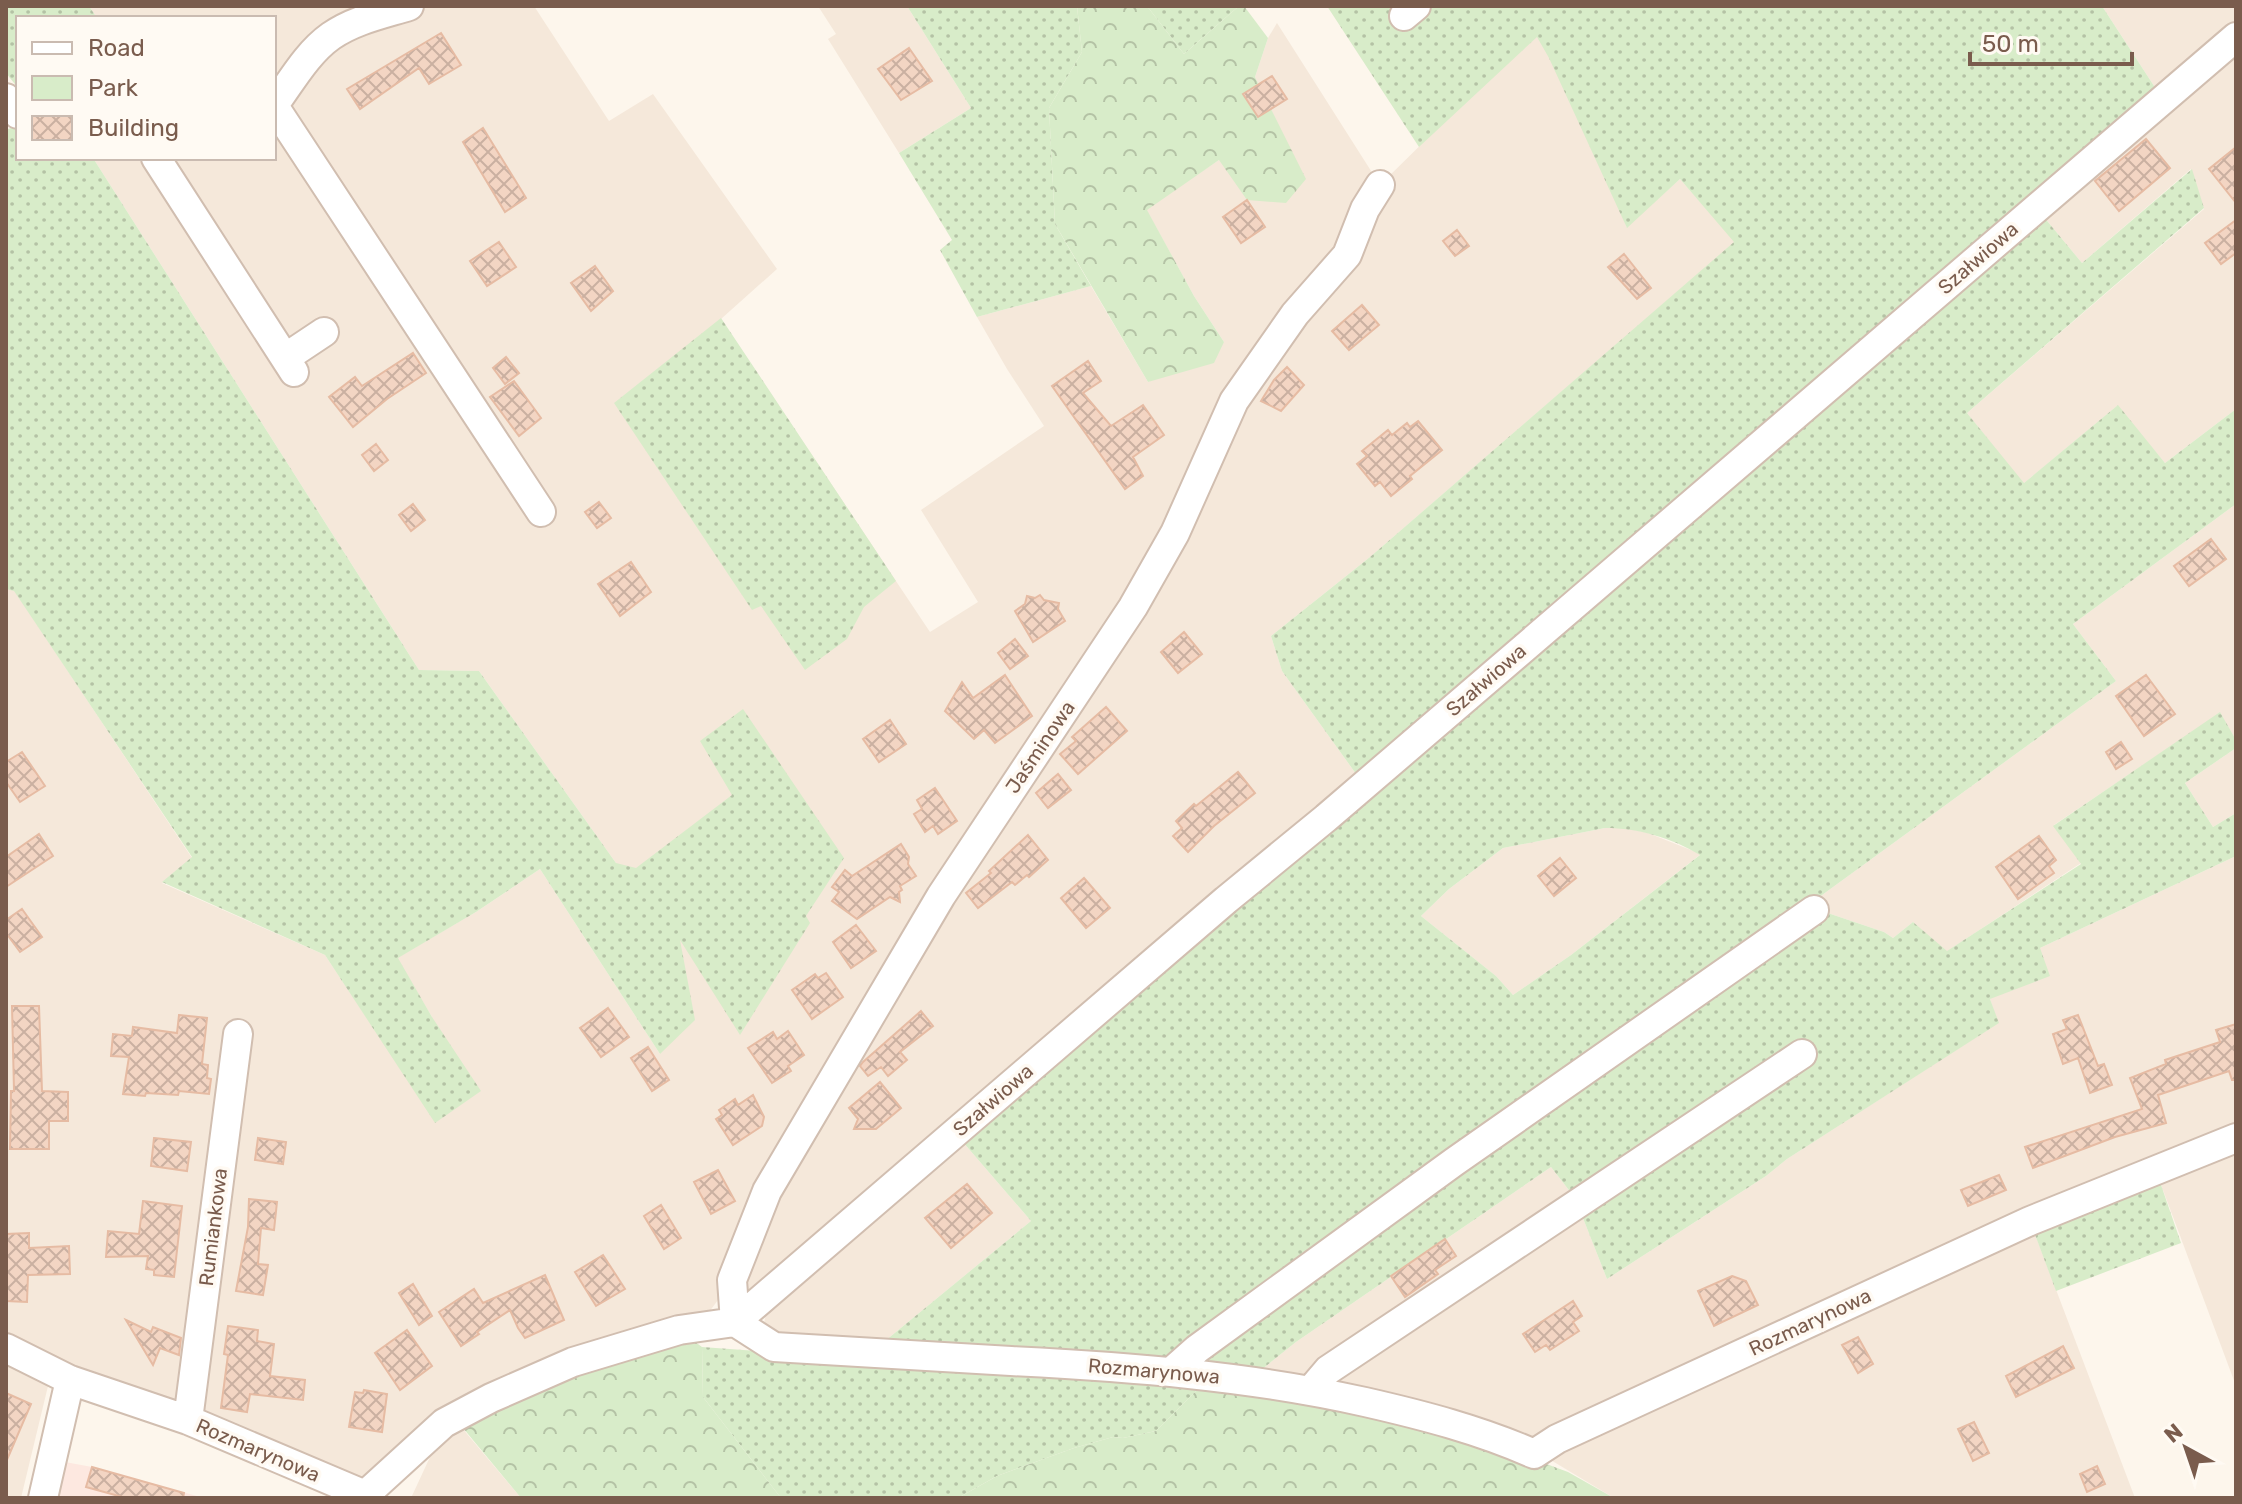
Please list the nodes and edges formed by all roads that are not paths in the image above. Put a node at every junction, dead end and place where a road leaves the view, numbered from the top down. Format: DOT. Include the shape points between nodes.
graph roads {
  1 [pos="409,6"];
  2 [pos="2236,37"];
  3 [pos="276,102"];
  4 [pos="276,108"];
  5 [pos="157,160"];
  6 [pos="1380,185"];
  7 [pos="324,332"];
  8 [pos="541,512"];
  9 [pos="1814,910"];
  10 [pos="238,1034"];
  11 [pos="1802,1054"];
  12 [pos="2236,1138"];
  13 [pos="735,1322"];
  14 [pos="6,1348"];
  15 [pos="1171,1372"];
  16 [pos="70,1380"];
  17 [pos="1311,1390"];
  18 [pos="188,1420"];
  19 [pos="366,1497"];
  20 [pos="43,1498"];
  1 -- 3 [label="street" via="331,36"];
  2 -- 13 [label="street, Szałwiowa"];
  4 -- 8 [label="street"];
  5 -- 7 [label="street" via="289,365"];
  6 -- 13 [label="street, Jaśminowa" via="1347,255 1295,314 1234,401 1175,533 1133,607 941,896 767,1191 732,1280"];
  9 -- 15 [label="street" via="1454,1162"];
  10 -- 18 [label="street, Rumiankowa"];
  11 -- 17 [label="street" via="1328,1370"];
  12 -- 17 [label="street, Rozmarynowa" via="1963,1251 1534,1454 1412,1413"];
  13 -- 15 [label="street, Rozmarynowa" via="774,1347"];
  13 -- 19 [label="street, Rozmarynowa" via="679,1330 573,1362 491,1398 444,1423"];
  14 -- 16 [label="street, Rozmarynowa"];
  15 -- 17 [label="street, Rozmarynowa"];
  16 -- 18 [label="street, Rozmarynowa"];
  16 -- 20 [label="street"];
  18 -- 19 [label="street, Rozmarynowa"];
}
